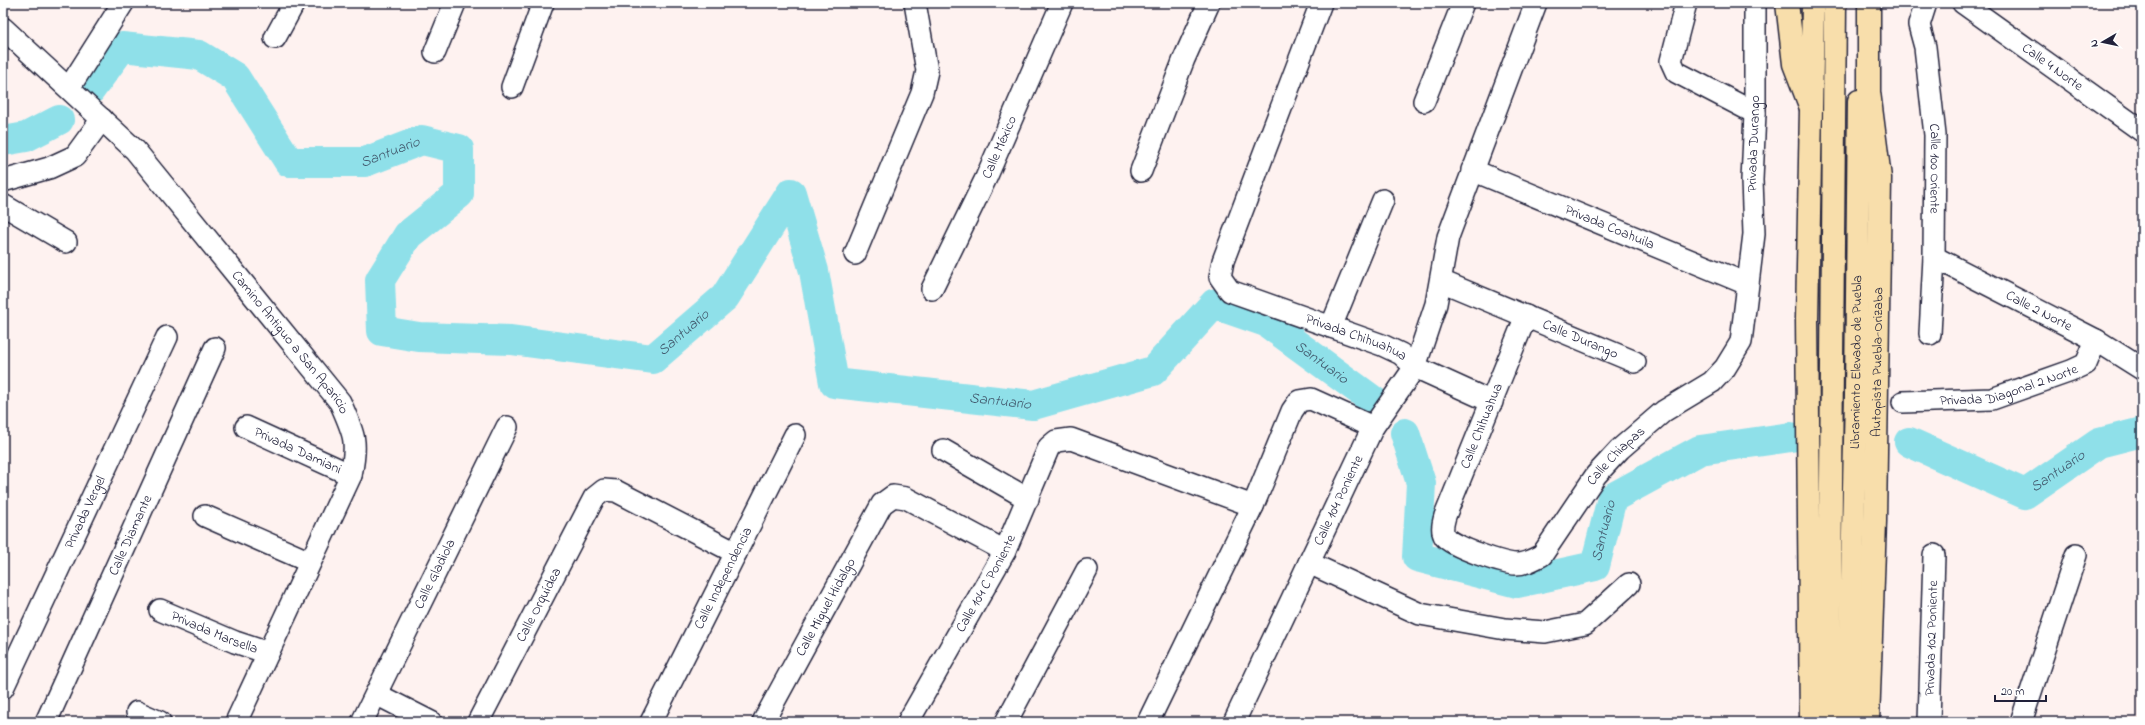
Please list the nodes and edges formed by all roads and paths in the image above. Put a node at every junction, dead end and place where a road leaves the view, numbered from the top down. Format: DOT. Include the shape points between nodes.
graph roads {
  1 [pos="123,3"];
  2 [pos="294,3"];
  3 [pos="455,3"];
  4 [pos="543,3"];
  5 [pos="915,3"];
  6 [pos="1062,3"];
  7 [pos="1209,3"];
  8 [pos="1321,3"];
  9 [pos="1463,3"];
  10 [pos="1536,3"];
  11 [pos="1686,3"];
  12 [pos="1755,3"];
  13 [pos="1787,3"];
  14 [pos="1814,3"];
  15 [pos="1835,3"];
  16 [pos="1860,3"];
  17 [pos="1870,3"];
  18 [pos="1883,3"];
  19 [pos="1963,3"];
  20 [pos="1925,4"];
  21 [pos="3,28"];
  22 [pos="275,38"];
  23 [pos="435,52"];
  24 [pos="512,87"];
  25 [pos="69,88"];
  26 [pos="1424,101"];
  27 [pos="1756,113"];
  28 [pos="1813,113"];
  29 [pos="102,119"];
  30 [pos="2142,131"];
  31 [pos="1472,170"];
  32 [pos="1141,171"];
  33 [pos="1880,178"];
  34 [pos="3,182"];
  35 [pos="1383,200"];
  36 [pos="3,205"];
  37 [pos="66,242"];
  38 [pos="855,254"];
  39 [pos="1934,257"];
  40 [pos="1441,281"];
  41 [pos="1747,284"];
  42 [pos="932,289"];
  43 [pos="1526,316"];
  44 [pos="1331,327"];
  45 [pos="1930,334"];
  46 [pos="167,337"];
  47 [pos="2096,340"];
  48 [pos="215,348"];
  49 [pos="1635,362"];
  50 [pos="1415,367"];
  51 [pos="2142,369"];
  52 [pos="1492,402"];
  53 [pos="1903,402"];
  54 [pos="246,427"];
  55 [pos="507,427"];
  56 [pos="1373,427"];
  57 [pos="795,435"];
  58 [pos="944,450"];
  59 [pos="351,475"];
  60 [pos="1028,499"];
  61 [pos="1253,506"];
  62 [pos="205,516"];
  63 [pos="1445,536"];
  64 [pos="1005,551"];
  65 [pos="736,553"];
  66 [pos="1934,555"];
  67 [pos="2076,555"];
  68 [pos="310,562"];
  69 [pos="1309,563"];
  70 [pos="1087,570"];
  71 [pos="1629,584"];
  72 [pos="160,610"];
  73 [pos="268,653"];
  74 [pos="3,688"];
  75 [pos="376,694"];
  76 [pos="137,712"];
  77 [pos="46,722"];
  78 [pos="160,722"];
  79 [pos="236,722"];
  80 [pos="362,722"];
  81 [pos="431,722"];
  82 [pos="478,722"];
  83 [pos="651,722"];
  84 [pos="763,722"];
  85 [pos="908,722"];
  86 [pos="1006,722"];
  87 [pos="1148,722"];
  88 [pos="1234,722"];
  89 [pos="1811,722"];
  90 [pos="1830,722"];
  91 [pos="1849,722"];
  92 [pos="1868,722"];
  93 [pos="1929,722"];
  94 [pos="2021,722"];
  1 -- 25 [label="street"];
  2 -- 22 [label="street"];
  3 -- 23 [label="street"];
  4 -- 24 [label="street"];
  5 -- 38 [label="street" via="926,70 922,93"];
  6 -- 42 [label="street, Calle México" via="986,178"];
  7 -- 32 [label="street" via="1184,59"];
  8 -- 44 [label="street, Privada Chihuahua" via="1223,261 1220,277 1230,291"];
  9 -- 26 [label="street"];
  10 -- 31 [label="street, Calle 104 Poniente"];
  11 -- 27 [label="street" via="1671,60 1676,72"];
  12 -- 27 [label="street, Privada Durango"];
  13 -- 28 [label="main road" via="1794,64"];
  14 -- 28 [label="main road"];
  15 -- 90 [label="main road, Libramiento Elevado de Puebla"];
  16 -- 91 [label="main road, Libramiento Elevado de Puebla" via="1856,396"];
  17 -- 33 [label="main road, Autopista Puebla-Orizaba" via="1869,92"];
  18 -- 33 [label="main road"];
  19 -- 30 [label="street, Calle 4 Norte"];
  20 -- 39 [label="street, Calle 100 Oriente" via="1919,25 1925,47 1935,135"];
  21 -- 25 [label="street, Camino Antiguo a San Aparicio"];
  25 -- 29 [label="street, Camino Antiguo a San Aparicio"];
  27 -- 41 [label="street, Privada Durango" via="1752,180 1754,234"];
  28 -- 89 [label="main road" via="1807,319"];
  29 -- 34 [label="street" via="75,156 49,168"];
  29 -- 59 [label="street, Camino Antiguo a San Aparicio" via="135,150 340,402 353,432 356,452"];
  31 -- 40 [label="street, Calle 104 Poniente" via="1448,238"];
  31 -- 41 [label="street, Privada Coahuila"];
  33 -- 92 [label="main road, Autopista Puebla-Orizaba" via="1875,522"];
  35 -- 44 [label="street"];
  36 -- 37 [label="street"];
  39 -- 45 [label="street, Calle 100 Oriente"];
  39 -- 47 [label="street, Calle 2 Norte"];
  40 -- 43 [label="street, Calle Durango"];
  40 -- 50 [label="street, Calle 104 Poniente"];
  41 -- 63 [label="street, Calle Chiapas" via="1741,342 1725,368 1712,382 1664,411 1620,449 1596,475 1542,554 1529,562 1516,564 1453,544"];
  43 -- 49 [label="street, Calle Durango"];
  43 -- 52 [label="street, Calle Chihuahua"];
  44 -- 50 [label="street, Privada Chihuahua" via="1382,345 1400,354"];
  46 -- 74 [label="street, Privada Vergel"];
  47 -- 51 [label="street, Calle 2 Norte"];
  47 -- 53 [label="street, Privada Diagonal 2 Norte" via="2086,364 1992,399"];
  48 -- 77 [label="street, Calle Diamante"];
  50 -- 52 [label="street, Privada Chihuahua"];
  50 -- 56 [label="street, Calle 104 Poniente"];
  52 -- 63 [label="street, Calle Chihuahua" via="1445,516 1442,528"];
  54 -- 59 [label="street, Privada Damiani"];
  55 -- 75 [label="street, Calle Gladiola"];
  56 -- 61 [label="street" via="1311,399 1299,401 1292,411"];
  56 -- 69 [label="street, Calle 104 Poniente"];
  57 -- 65 [label="street, Calle Independencia"];
  58 -- 60 [label="street"];
  59 -- 68 [label="street, Camino Antiguo a San Aparicio"];
  60 -- 61 [label="street, Calle 104 C Poniente" via="1049,447 1056,442 1071,439"];
  60 -- 64 [label="street, Calle 104 C Poniente"];
  61 -- 87 [label="street"];
  62 -- 68 [label="street"];
  64 -- 84 [label="street, Calle Miguel Hidalgo" via="906,498 893,496 882,504"];
  64 -- 85 [label="street, Calle 104 C Poniente"];
  65 -- 82 [label="street, Calle Orquídea" via="616,491 604,490 594,498"];
  65 -- 83 [label="street, Calle Independencia"];
  66 -- 93 [label="street, Privada 102 Poniente"];
  67 -- 94 [label="street"];
  68 -- 73 [label="street, Camino Antiguo a San Aparicio"];
  69 -- 71 [label="street" via="1420,614 1505,629 1545,632 1585,624"];
  69 -- 88 [label="street, Calle 104 Poniente"];
  70 -- 86 [label="street"];
  72 -- 73 [label="street, Privada Marsella"];
  73 -- 79 [label="street, Camino Antiguo a San Aparicio"];
  75 -- 80 [label="street, Calle Gladiola"];
  75 -- 81 [label="street"];
  76 -- 78 [label="street"];
}
